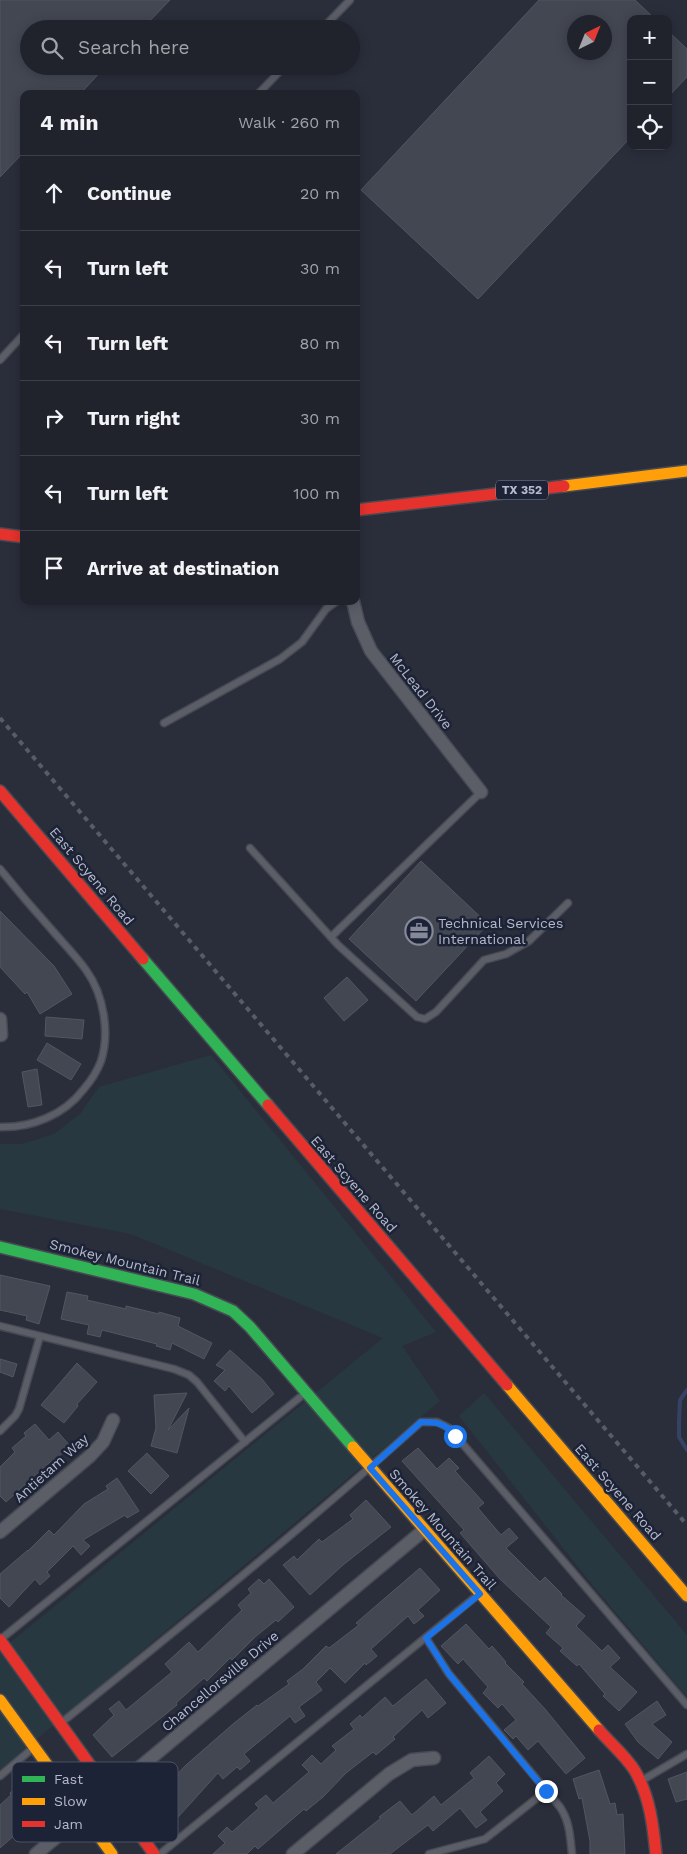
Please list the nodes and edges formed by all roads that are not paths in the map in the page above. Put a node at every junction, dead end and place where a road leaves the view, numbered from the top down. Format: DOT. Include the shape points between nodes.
graph roads {
  1 [pos="350,0"];
  2 [pos="331,20"];
  3 [pos="276,75"];
  4 [pos="262,90"];
  5 [pos="20,338"];
  6 [pos="0,360"];
  7 [pos="687,471"];
  8 [pos="360,510"];
  9 [pos="0,534"];
  10 [pos="20,536"];
  11 [pos="332,605"];
  12 [pos="354,605"];
  13 [pos="164,723"];
  14 [pos="0,791"];
  15 [pos="481,792"];
  16 [pos="250,848"];
  17 [pos="0,870"];
  18 [pos="568,903"];
  19 [pos="331,937"];
  20 [pos="0,1018"];
  21 [pos="1,1035"];
  22 [pos="0,1127"];
  23 [pos="0,1247"];
  24 [pos="0,1326"];
  25 [pos="40,1336"];
  26 [pos="306,1393"];
  27 [pos="113,1420"];
  28 [pos="0,1430"];
  29 [pos="245,1442"];
  30 [pos="370,1468"];
  31 [pos="424,1530"];
  32 [pos="0,1532"];
  33 [pos="480,1594"];
  34 [pos="687,1596"];
  35 [pos="426,1638"];
  36 [pos="0,1640"];
  37 [pos="0,1700"];
  38 [pos="687,1705"];
  39 [pos="60,1724"];
  40 [pos="34,1747"];
  41 [pos="687,1754"];
  42 [pos="434,1758"];
  43 [pos="16,1762"];
  44 [pos="45,1762"];
  45 [pos="87,1762"];
  46 [pos="147,1762"];
  47 [pos="12,1766"];
  48 [pos="0,1776"];
  49 [pos="639,1781"];
  50 [pos="546,1791"];
  51 [pos="178,1839"];
  52 [pos="51,1842"];
  53 [pos="103,1842"];
  54 [pos="145,1842"];
  55 [pos="175,1842"];
  56 [pos="36,1854"];
  57 [pos="112,1854"];
  58 [pos="154,1854"];
  59 [pos="160,1854"];
  60 [pos="293,1854"];
  61 [pos="429,1854"];
  62 [pos="572,1854"];
  63 [pos="656,1854"];
  1 -- 2 [label="lane"];
  3 -- 4 [label="lane"];
  5 -- 6 [label="lane"];
  7 -- 8 [label="street, TX 352"];
  9 -- 10 [label="street"];
  11 -- 13 [label="lane" via="302,642 280,659"];
  12 -- 15 [label="street, McLead Drive" via="371,651"];
  14 -- 34 [label="street, East Scyene Road"];
  15 -- 19 [label="lane"];
  16 -- 19 [label="lane"];
  17 -- 22 [label="lane" via="87,972 99,996 105,1029 100,1062 75,1102 28,1125"];
  18 -- 19 [label="lane" via="529,941 506,954 484,960 436,1012 425,1019 417,1017"];
  20 -- 21 [label="street"];
  23 -- 26 [label="street, Smokey Mountain Trail" via="205,1297 233,1311 250,1327"];
  24 -- 25 [label="lane"];
  25 -- 28 [label="lane" via="19,1409"];
  25 -- 29 [label="lane" via="189,1375"];
  26 -- 29 [label="lane"];
  26 -- 30 [label="street, Smokey Mountain Trail"];
  27 -- 32 [label="street, Antietam Way" via="103,1442 90,1456"];
  29 -- 36 [label="lane"];
  30 -- 31 [label="street, Smokey Mountain Trail"];
  30 -- 38 [label="lane" via="421,1422 437,1422 449,1428"];
  30 -- 39 [label="lane"];
  31 -- 33 [label="street, Smokey Mountain Trail"];
  31 -- 46 [label="street, Chancellorsville Drive"];
  33 -- 35 [label="lane"];
  33 -- 49 [label="street, Smokey Mountain Trail" via="634,1770"];
  35 -- 50 [label="lane" via="449,1674"];
  35 -- 51 [label="lane"];
  36 -- 39 [label="street"];
  37 -- 40 [label="street"];
  39 -- 45 [label="street"];
  40 -- 43 [label="lane"];
  40 -- 44 [label="street"];
  41 -- 49 [label="lane"];
  42 -- 60 [label="street" via="412,1760 389,1774"];
  47 -- 48 [label="lane"];
  49 -- 63 [label="street, Smokey Mountain Trail" via="652,1814"];
  50 -- 61 [label="lane" via="485,1839"];
  50 -- 62 [label="lane" via="567,1817"];
  52 -- 56 [label="street, Chancellorsville Drive"];
  53 -- 57 [label="street"];
  54 -- 58 [label="street"];
  55 -- 59 [label="lane"];
}
